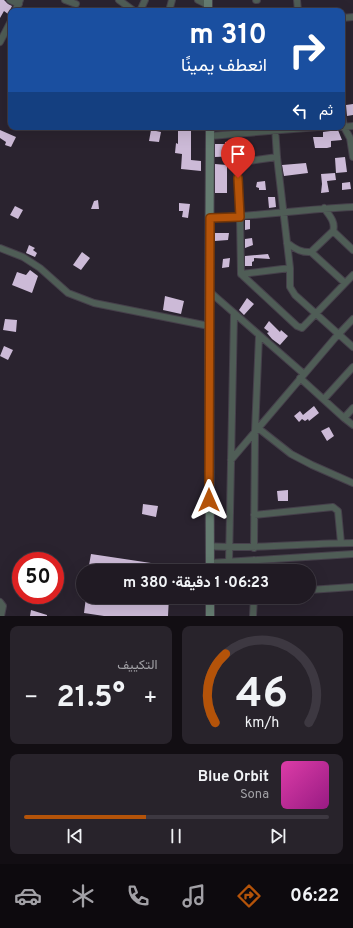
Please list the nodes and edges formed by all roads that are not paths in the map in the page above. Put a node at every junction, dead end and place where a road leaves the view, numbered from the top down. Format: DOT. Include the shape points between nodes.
graph roads {
  1 [pos="10,0"];
  2 [pos="65,0"];
  3 [pos="120,0"];
  4 [pos="198,0"];
  5 [pos="19,2"];
  6 [pos="76,2"];
  7 [pos="208,5"];
  8 [pos="130,8"];
  9 [pos="8,27"];
  10 [pos="0,42"];
  11 [pos="210,130"];
  12 [pos="266,130"];
  13 [pos="275,130"];
  14 [pos="345,130"];
  15 [pos="210,136"];
  16 [pos="276,157"];
  17 [pos="353,157"];
  18 [pos="353,207"];
  19 [pos="324,208"];
  20 [pos="283,212"];
  21 [pos="240,217"];
  22 [pos="210,218"];
  23 [pos="333,231"];
  24 [pos="287,243"];
  25 [pos="0,248"];
  26 [pos="353,250"];
  27 [pos="311,252"];
  28 [pos="290,268"];
  29 [pos="241,274"];
  30 [pos="353,275"];
  31 [pos="345,282"];
  32 [pos="210,292"];
  33 [pos="316,313"];
  34 [pos="234,314"];
  35 [pos="353,319"];
  36 [pos="209,326"];
  37 [pos="338,334"];
  38 [pos="259,336"];
  39 [pos="353,348"];
  40 [pos="353,367"];
  41 [pos="302,376"];
  42 [pos="324,399"];
  43 [pos="353,408"];
  44 [pos="344,418"];
  45 [pos="353,424"];
  46 [pos="256,430"];
  47 [pos="231,460"];
  48 [pos="353,483"];
  49 [pos="254,515"];
  50 [pos="341,543"];
  51 [pos="353,543"];
  52 [pos="210,546"];
  53 [pos="229,548"];
  54 [pos="254,548"];
  55 [pos="353,554"];
  56 [pos="254,560"];
  57 [pos="229,562"];
  58 [pos="210,564"];
  59 [pos="221,564"];
  60 [pos="254,564"];
  61 [pos="353,587"];
  62 [pos="316,590"];
  63 [pos="0,602"];
  64 [pos="210,604"];
  65 [pos="254,604"];
  66 [pos="1,616"];
  67 [pos="210,616"];
  68 [pos="253,616"];
  1 -- 5 [label="street"];
  2 -- 6 [label="street"];
  3 -- 8 [label="street"];
  4 -- 7 [label="street"];
  9 -- 10 [label="street"];
  11 -- 15 [label="main road"];
  12 -- 15 [label="street"];
  13 -- 16 [label="street"];
  14 -- 17 [label="street" via="350,138"];
  15 -- 22 [label="main road"];
  16 -- 20 [label="street"];
  16 -- 21 [label="street" via="237,165"];
  18 -- 19 [label="street"];
  19 -- 20 [label="street"];
  19 -- 23 [label="street" via="334,224"];
  20 -- 21 [label="street"];
  20 -- 24 [label="street"];
  21 -- 22 [label="street"];
  21 -- 29 [label="street"];
  22 -- 32 [label="main road"];
  23 -- 26 [label="street"];
  23 -- 27 [label="street"];
  24 -- 27 [label="street" via="297,250"];
  24 -- 28 [label="street"];
  25 -- 36 [label="street" via="40,268 68,293 94,303"];
  27 -- 31 [label="street"];
  28 -- 29 [label="street"];
  28 -- 33 [label="street" via="290,287"];
  29 -- 33 [label="street" via="300,328 304,327"];
  30 -- 31 [label="street"];
  31 -- 33 [label="street"];
  32 -- 34 [label="street"];
  32 -- 36 [label="main road"];
  33 -- 37 [label="street"];
  34 -- 38 [label="street"];
  34 -- 47 [label="street"];
  35 -- 37 [label="street"];
  36 -- 52 [label="main road"];
  37 -- 39 [label="street"];
  37 -- 41 [label="street"];
  38 -- 41 [label="street"];
  38 -- 46 [label="street"];
  40 -- 42 [label="street"];
  41 -- 42 [label="street"];
  41 -- 46 [label="street"];
  42 -- 44 [label="street"];
  43 -- 44 [label="street"];
  44 -- 45 [label="street"];
  46 -- 47 [label="street"];
  46 -- 48 [label="street" via="291,454"];
  46 -- 49 [label="street"];
  47 -- 53 [label="street"];
  49 -- 50 [label="street" via="333,507 338,511"];
  49 -- 54 [label="street"];
  50 -- 51 [label="street"];
  50 -- 54 [label="street"];
  52 -- 53 [label="street"];
  52 -- 58 [label="main road"];
  53 -- 54 [label="street"];
  53 -- 57 [label="street"];
  55 -- 56 [label="street"];
  56 -- 57 [label="street"];
  56 -- 60 [label="street"];
  57 -- 59 [label="street"];
  61 -- 62 [label="street"];
  63 -- 66 [label="street" via="3,606"];
  64 -- 67 [label="main road"];
  65 -- 68 [label="street"];
}
